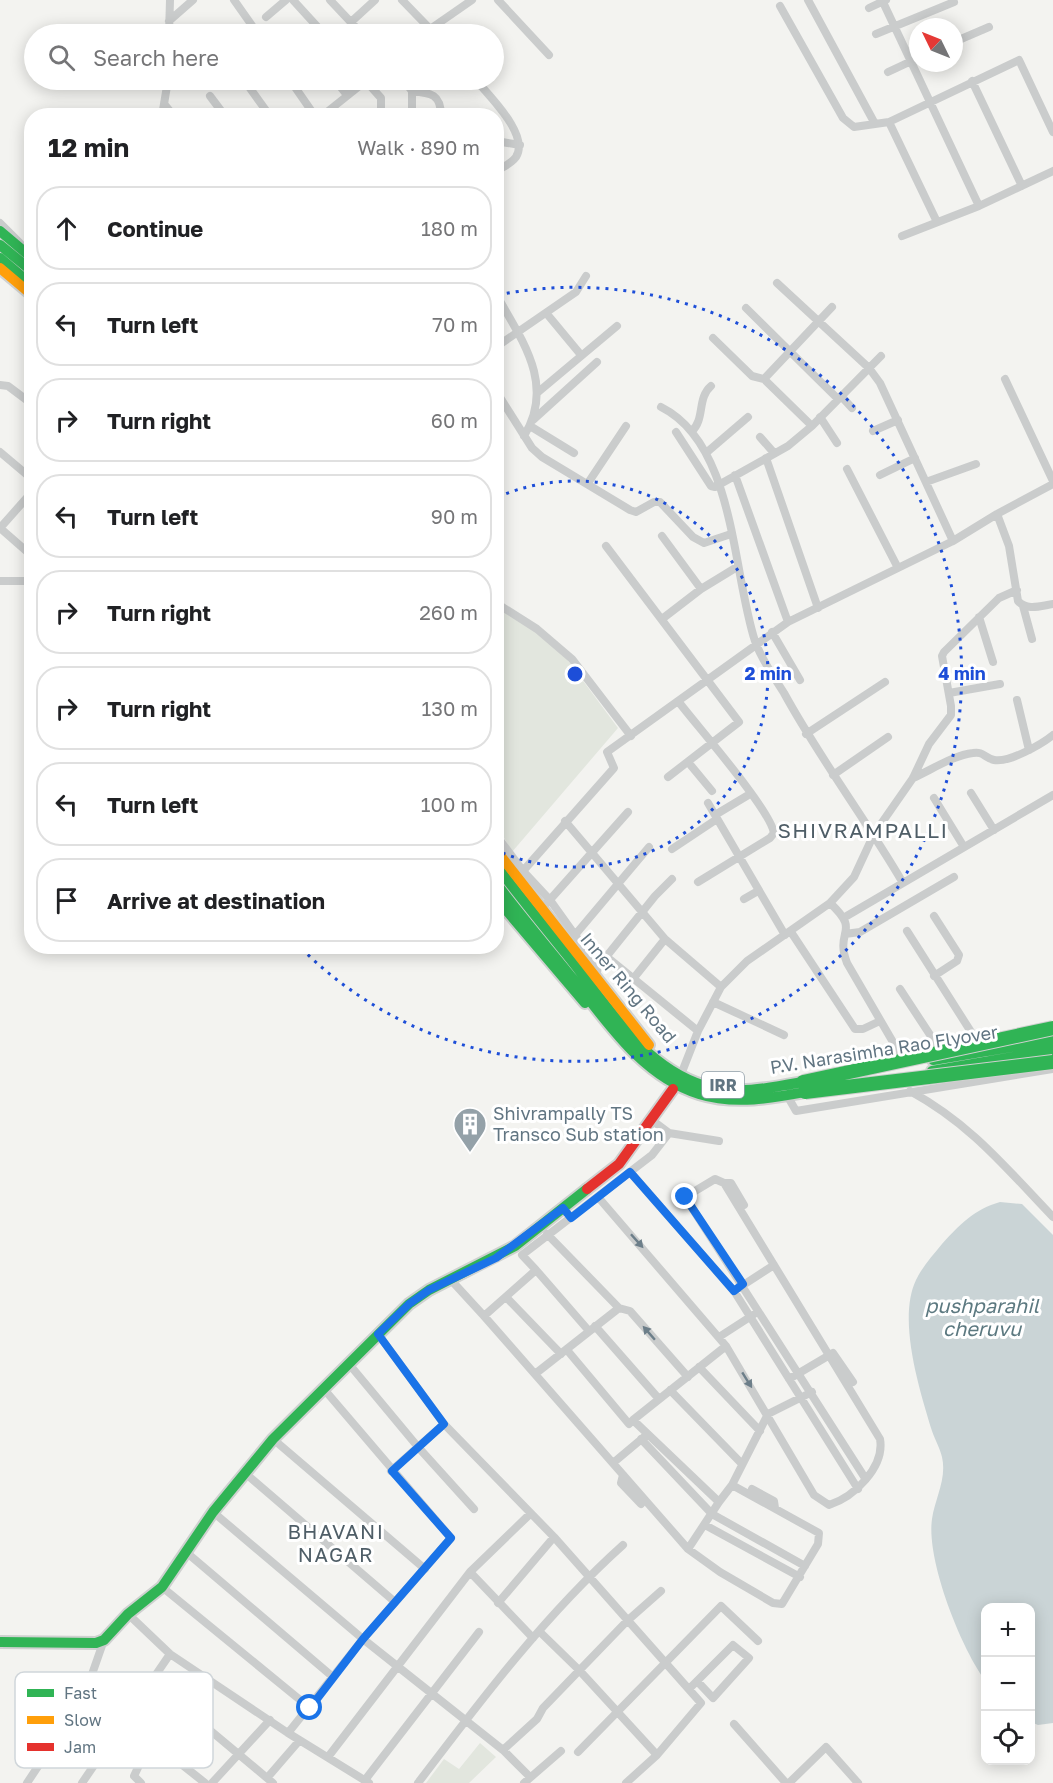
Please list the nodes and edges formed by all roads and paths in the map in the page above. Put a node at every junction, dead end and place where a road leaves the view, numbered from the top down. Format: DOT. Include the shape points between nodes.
graph roads {
  1 [pos="170,0"];
  2 [pos="194,0"];
  3 [pos="286,0"];
  4 [pos="293,0"];
  5 [pos="330,0"];
  6 [pos="375,0"];
  7 [pos="402,0"];
  8 [pos="472,0"];
  9 [pos="498,0"];
  10 [pos="808,0"];
  11 [pos="236,1"];
  12 [pos="884,1"];
  13 [pos="954,2"];
  14 [pos="780,6"];
  15 [pos="869,8"];
  16 [pos="266,17"];
  17 [pos="169,21"];
  18 [pos="351,22"];
  19 [pos="169,24"];
  20 [pos="251,24"];
  21 [pos="315,24"];
  22 [pos="422,24"];
  23 [pos="441,24"];
  24 [pos="896,27"];
  25 [pos="989,27"];
  26 [pos="876,34"];
  27 [pos="963,38"];
  28 [pos="909,50"];
  29 [pos="549,55"];
  30 [pos="909,63"];
  31 [pos="888,72"];
  32 [pos="920,72"];
  33 [pos="972,81"];
  34 [pos="167,90"];
  35 [pos="250,90"];
  36 [pos="297,90"];
  37 [pos="343,90"];
  38 [pos="353,90"];
  39 [pos="374,90"];
  40 [pos="484,90"];
  41 [pos="412,91"];
  42 [pos="347,95"];
  43 [pos="210,96"];
  44 [pos="931,102"];
  45 [pos="165,105"];
  46 [pos="164,108"];
  47 [pos="167,108"];
  48 [pos="219,108"];
  49 [pos="264,108"];
  50 [pos="309,108"];
  51 [pos="332,108"];
  52 [pos="381,108"];
  53 [pos="412,108"];
  54 [pos="440,108"];
  55 [pos="498,108"];
  56 [pos="504,116"];
  57 [pos="874,122"];
  58 [pos="889,122"];
  59 [pos="1053,132"];
  60 [pos="504,142"];
  61 [pos="520,145"];
  62 [pos="504,166"];
  63 [pos="1053,171"];
  64 [pos="1022,186"];
  65 [pos="979,206"];
  66 [pos="937,222"];
  67 [pos="0,223"];
  68 [pos="0,231"];
  69 [pos="902,236"];
  70 [pos="0,245"];
  71 [pos="19,248"];
  72 [pos="24,252"];
  73 [pos="0,258"];
  74 [pos="24,264"];
  75 [pos="0,268"];
  76 [pos="586,276"];
  77 [pos="24,278"];
  78 [pos="777,283"];
  79 [pos="24,288"];
  80 [pos="832,307"];
  81 [pos="746,308"];
  82 [pos="504,309"];
  83 [pos="547,314"];
  84 [pos="818,321"];
  85 [pos="617,326"];
  86 [pos="518,334"];
  87 [pos="713,338"];
  88 [pos="504,342"];
  89 [pos="791,351"];
  90 [pos="581,355"];
  91 [pos="881,356"];
  92 [pos="597,362"];
  93 [pos="869,368"];
  94 [pos="764,379"];
  95 [pos="1005,379"];
  96 [pos="0,385"];
  97 [pos="711,386"];
  98 [pos="537,393"];
  99 [pos="24,397"];
  100 [pos="839,398"];
  101 [pos="504,404"];
  102 [pos="661,407"];
  103 [pos="852,408"];
  104 [pos="748,417"];
  105 [pos="820,417"];
  106 [pos="897,420"];
  107 [pos="531,423"];
  108 [pos="626,426"];
  109 [pos="812,426"];
  110 [pos="692,431"];
  111 [pos="873,431"];
  112 [pos="676,432"];
  113 [pos="524,436"];
  114 [pos="760,436"];
  115 [pos="837,443"];
  116 [pos="0,452"];
  117 [pos="574,453"];
  118 [pos="706,453"];
  119 [pos="774,453"];
  120 [pos="766,458"];
  121 [pos="915,458"];
  122 [pos="976,464"];
  123 [pos="847,469"];
  124 [pos="24,472"];
  125 [pos="735,475"];
  126 [pos="880,475"];
  127 [pos="926,482"];
  128 [pos="588,483"];
  129 [pos="1053,483"];
  130 [pos="719,484"];
  131 [pos="24,501"];
  132 [pos="996,514"];
  133 [pos="0,528"];
  134 [pos="731,534"];
  135 [pos="662,536"];
  136 [pos="953,541"];
  137 [pos="606,546"];
  138 [pos="24,549"];
  139 [pos="737,567"];
  140 [pos="898,567"];
  141 [pos="0,581"];
  142 [pos="24,581"];
  143 [pos="700,589"];
  144 [pos="1017,590"];
  145 [pos="1053,604"];
  146 [pos="1023,606"];
  147 [pos="504,608"];
  148 [pos="818,608"];
  149 [pos="979,617"];
  150 [pos="662,619"];
  151 [pos="788,622"];
  152 [pos="772,632"];
  153 [pos="1032,639"];
  154 [pos="756,643"];
  155 [pos="993,662"];
  156 [pos="707,680"];
  157 [pos="800,680"];
  158 [pos="885,682"];
  159 [pos="1000,684"];
  160 [pos="949,693"];
  161 [pos="1017,700"];
  162 [pos="678,701"];
  163 [pos="806,734"];
  164 [pos="1053,735"];
  165 [pos="631,736"];
  166 [pos="888,737"];
  167 [pos="711,744"];
  168 [pos="1029,750"];
  169 [pos="688,762"];
  170 [pos="833,775"];
  171 [pos="668,777"];
  172 [pos="913,778"];
  173 [pos="712,791"];
  174 [pos="971,793"];
  175 [pos="750,794"];
  176 [pos="1053,795"];
  177 [pos="934,798"];
  178 [pos="708,803"];
  179 [pos="628,813"];
  180 [pos="716,817"];
  181 [pos="565,821"];
  182 [pos="994,830"];
  183 [pos="874,834"];
  184 [pos="504,846"];
  185 [pos="649,847"];
  186 [pos="964,847"];
  187 [pos="672,849"];
  188 [pos="592,851"];
  189 [pos="740,857"];
  190 [pos="504,859"];
  191 [pos="523,871"];
  192 [pos="504,875"];
  193 [pos="954,877"];
  194 [pos="672,879"];
  195 [pos="618,882"];
  196 [pos="698,882"];
  197 [pos="903,883"];
  198 [pos="758,891"];
  199 [pos="504,893"];
  200 [pos="744,899"];
  201 [pos="830,903"];
  202 [pos="545,905"];
  203 [pos="504,908"];
  204 [pos="642,912"];
  205 [pos="934,916"];
  206 [pos="845,917"];
  207 [pos="907,931"];
  208 [pos="788,934"];
  209 [pos="845,934"];
  210 [pos="575,935"];
  211 [pos="665,939"];
  212 [pos="607,957"];
  213 [pos="597,972"];
  214 [pos="934,976"];
  215 [pos="633,979"];
  216 [pos="721,987"];
  217 [pos="900,989"];
  218 [pos="712,1002"];
  219 [pos="880,1021"];
  220 [pos="1053,1028"];
  221 [pos="698,1031"];
  222 [pos="784,1035"];
  223 [pos="1053,1039"];
  224 [pos="982,1050"];
  225 [pos="1053,1052"];
  226 [pos="944,1056"];
  227 [pos="1053,1062"];
  228 [pos="905,1063"];
  229 [pos="1053,1069"];
  230 [pos="682,1071"];
  231 [pos="804,1087"];
  232 [pos="671,1088"];
  233 [pos="910,1091"];
  234 [pos="788,1097"];
  235 [pos="652,1121"];
  236 [pos="669,1133"];
  237 [pos="639,1136"];
  238 [pos="719,1141"];
  239 [pos="630,1172"];
  240 [pos="724,1183"];
  241 [pos="598,1197"];
  242 [pos="744,1205"];
  243 [pos="571,1210"];
  244 [pos="1053,1217"];
  245 [pos="547,1234"];
  246 [pos="774,1265"];
  247 [pos="536,1270"];
  248 [pos="451,1280"];
  249 [pos="743,1284"];
  250 [pos="734,1291"];
  251 [pos="506,1297"];
  252 [pos="619,1308"];
  253 [pos="760,1311"];
  254 [pos="484,1316"];
  255 [pos="750,1317"];
  256 [pos="592,1328"];
  257 [pos="378,1334"];
  258 [pos="719,1337"];
  259 [pos="726,1346"];
  260 [pos="564,1352"];
  261 [pos="830,1354"];
  262 [pos="349,1364"];
  263 [pos="699,1367"];
  264 [pos="800,1372"];
  265 [pos="535,1374"];
  266 [pos="688,1377"];
  267 [pos="789,1379"];
  268 [pos="854,1382"];
  269 [pos="323,1388"];
  270 [pos="670,1390"];
  271 [pos="812,1392"];
  272 [pos="800,1397"];
  273 [pos="659,1399"];
  274 [pos="768,1414"];
  275 [pos="633,1420"];
  276 [pos="444,1424"];
  277 [pos="760,1431"];
  278 [pos="645,1436"];
  279 [pos="273,1439"];
  280 [pos="418,1447"];
  281 [pos="613,1463"];
  282 [pos="742,1464"];
  283 [pos="392,1471"];
  284 [pos="245,1473"];
  285 [pos="623,1475"];
  286 [pos="865,1478"];
  287 [pos="732,1485"];
  288 [pos="752,1489"];
  289 [pos="858,1489"];
  290 [pos="719,1502"];
  291 [pos="641,1504"];
  292 [pos="775,1508"];
  293 [pos="474,1509"];
  294 [pos="213,1512"];
  295 [pos="530,1514"];
  296 [pos="712,1514"];
  297 [pos="705,1525"];
  298 [pos="554,1537"];
  299 [pos="623,1545"];
  300 [pos="688,1549"];
  301 [pos="186,1552"];
  302 [pos="806,1566"];
  303 [pos="425,1569"];
  304 [pos="470,1572"];
  305 [pos="589,1576"];
  306 [pos="800,1577"];
  307 [pos="162,1587"];
  308 [pos="661,1592"];
  309 [pos="395,1602"];
  310 [pos="498,1603"];
  311 [pos="128,1614"];
  312 [pos="627,1621"];
  313 [pos="479,1632"];
  314 [pos="540,1632"];
  315 [pos="533,1638"];
  316 [pos="363,1639"];
  317 [pos="104,1640"];
  318 [pos="758,1641"];
  319 [pos="0,1642"];
  320 [pos="170,1654"];
  321 [pos="666,1663"];
  322 [pos="397,1666"];
  323 [pos="579,1670"];
  324 [pos="93,1672"];
  325 [pos="157,1672"];
  326 [pos="197,1672"];
  327 [pos="333,1677"];
  328 [pos="698,1681"];
  329 [pos="213,1682"];
  330 [pos="689,1689"];
  331 [pos="433,1693"];
  332 [pos="310,1708"];
  333 [pos="616,1713"];
  334 [pos="270,1720"];
  335 [pos="466,1720"];
  336 [pos="734,1724"];
  337 [pos="213,1733"];
  338 [pos="288,1733"];
  339 [pos="299,1741"];
  340 [pos="503,1750"];
  341 [pos="561,1751"];
  342 [pos="578,1752"];
  343 [pos="237,1755"];
  344 [pos="657,1755"];
  345 [pos="328,1757"];
  346 [pos="38,1768"];
  347 [pos="92,1768"];
  348 [pos="138,1768"];
  349 [pos="186,1768"];
  350 [pos="527,1780"];
  351 [pos="270,1781"];
  352 [pos="367,1782"];
  353 [pos="28,1783"];
  354 [pos="82,1783"];
  355 [pos="141,1783"];
  356 [pos="205,1783"];
  357 [pos="212,1783"];
  358 [pos="418,1783"];
  359 [pos="626,1783"];
  360 [pos="787,1783"];
  361 [pos="858,1783"];
  1 -- 17 [label="street"];
  2 -- 17 [label="street"];
  3 -- 16 [label="street"];
  4 -- 21 [label="street"];
  5 -- 18 [label="street"];
  6 -- 18 [label="street"];
  7 -- 22 [label="street"];
  8 -- 23 [label="street"];
  9 -- 29 [label="street"];
  10 -- 57 [label="street"];
  11 -- 20 [label="street"];
  12 -- 15 [label="street"];
  12 -- 24 [label="street"];
  13 -- 24 [label="street"];
  14 -- 57 [label="street" via="843,118 854,127"];
  17 -- 19 [label="street"];
  24 -- 26 [label="street"];
  24 -- 28 [label="street"];
  25 -- 27 [label="street"];
  30 -- 31 [label="street"];
  32 -- 44 [label="street"];
  33 -- 44 [label="street"];
  33 -- 59 [label="street" via="1019,60"];
  33 -- 64 [label="street"];
  34 -- 45 [label="street"];
  35 -- 49 [label="street"];
  36 -- 50 [label="street"];
  37 -- 42 [label="street"];
  38 -- 42 [label="street"];
  39 -- 52 [label="street" via="381,98"];
  40 -- 55 [label="street"];
  41 -- 53 [label="street"];
  41 -- 54 [label="street" via="432,94 438,98"];
  42 -- 51 [label="street"];
  43 -- 48 [label="street"];
  44 -- 58 [label="street"];
  44 -- 65 [label="street"];
  45 -- 46 [label="street"];
  45 -- 47 [label="street"];
  56 -- 61 [label="street"];
  57 -- 58 [label="street"];
  58 -- 66 [label="street"];
  60 -- 61 [label="street"];
  61 -- 62 [label="street" via="517,156"];
  63 -- 64 [label="street"];
  64 -- 65 [label="street"];
  65 -- 66 [label="street"];
  66 -- 69 [label="street"];
  67 -- 71 [label="street" via="19,240"];
  68 -- 71 [label="main road"];
  70 -- 74 [label="main road"];
  71 -- 72 [label="main road"];
  73 -- 77 [label="main road"];
  75 -- 79 [label="main road"];
  76 -- 83 [label="street" via="576,292"];
  78 -- 84 [label="street"];
  80 -- 84 [label="street"];
  81 -- 89 [label="street"];
  82 -- 86 [label="street"];
  83 -- 86 [label="street"];
  83 -- 90 [label="street"];
  84 -- 89 [label="street"];
  84 -- 93 [label="street"];
  85 -- 90 [label="street"];
  86 -- 88 [label="street"];
  86 -- 98 [label="street" via="534,364"];
  87 -- 94 [label="street" via="752,376"];
  89 -- 94 [label="street"];
  89 -- 100 [label="street"];
  90 -- 98 [label="street"];
  91 -- 93 [label="street"];
  92 -- 107 [label="street"];
  93 -- 100 [label="street"];
  93 -- 106 [label="street"];
  94 -- 109 [label="street"];
  95 -- 129 [label="street"];
  96 -- 99 [label="street"];
  97 -- 110 [label="street" via="704,393 700,422"];
  98 -- 107 [label="street"];
  100 -- 103 [label="street"];
  100 -- 105 [label="street"];
  101 -- 113 [label="street"];
  102 -- 110 [label="street" via="674,413"];
  104 -- 118 [label="street"];
  105 -- 109 [label="street"];
  105 -- 115 [label="street"];
  106 -- 111 [label="street"];
  106 -- 121 [label="street"];
  107 -- 113 [label="street"];
  107 -- 117 [label="street"];
  108 -- 128 [label="street"];
  109 -- 119 [label="street"];
  110 -- 118 [label="street"];
  112 -- 130 [label="street" via="711,486"];
  113 -- 128 [label="street" via="542,457"];
  114 -- 119 [label="street"];
  116 -- 124 [label="street"];
  118 -- 130 [label="street"];
  119 -- 120 [label="street"];
  120 -- 125 [label="street"];
  120 -- 148 [label="street"];
  121 -- 126 [label="street"];
  121 -- 127 [label="street"];
  122 -- 127 [label="street"];
  123 -- 140 [label="street"];
  125 -- 130 [label="street"];
  125 -- 151 [label="street"];
  127 -- 136 [label="street"];
  128 -- 134 [label="street" via="636,512 660,502 693,537 704,543"];
  129 -- 132 [label="street"];
  130 -- 134 [label="street"];
  131 -- 133 [label="street"];
  132 -- 136 [label="street"];
  132 -- 144 [label="street" via="1009,546"];
  133 -- 138 [label="street"];
  134 -- 139 [label="street"];
  135 -- 143 [label="street"];
  136 -- 140 [label="street"];
  137 -- 150 [label="street"];
  139 -- 143 [label="street"];
  139 -- 154 [label="street"];
  140 -- 148 [label="street"];
  141 -- 142 [label="street"];
  143 -- 150 [label="street"];
  144 -- 146 [label="street"];
  144 -- 149 [label="street" via="999,598"];
  145 -- 146 [label="street"];
  146 -- 153 [label="street"];
  147 -- 165 [label="street" via="537,629 572,659"];
  148 -- 151 [label="street"];
  149 -- 155 [label="street"];
  149 -- 160 [label="street" via="942,656"];
  150 -- 156 [label="street"];
  151 -- 152 [label="street"];
  152 -- 154 [label="street"];
  152 -- 157 [label="street"];
  154 -- 156 [label="street"];
  154 -- 163 [label="street"];
  156 -- 162 [label="street"];
  156 -- 167 [label="street" via="739,722"];
  158 -- 163 [label="street"];
  159 -- 160 [label="street"];
  160 -- 172 [label="street" via="951,715 929,744"];
  161 -- 168 [label="street"];
  162 -- 165 [label="street"];
  162 -- 167 [label="street"];
  163 -- 170 [label="street"];
  164 -- 168 [label="street"];
  165 -- 181 [label="street" via="606,754 614,768"];
  166 -- 170 [label="street"];
  167 -- 169 [label="street"];
  167 -- 175 [label="street"];
  168 -- 172 [label="street" via="1002,760 981,752 970,753"];
  169 -- 171 [label="street"];
  169 -- 173 [label="street"];
  170 -- 183 [label="street"];
  172 -- 183 [label="street"];
  174 -- 182 [label="street"];
  175 -- 180 [label="street"];
  175 -- 189 [label="street" via="774,833"];
  176 -- 182 [label="street"];
  177 -- 186 [label="street"];
  178 -- 180 [label="street"];
  179 -- 188 [label="street"];
  180 -- 187 [label="street"];
  180 -- 189 [label="street"];
  181 -- 188 [label="street"];
  181 -- 191 [label="street"];
  182 -- 186 [label="street"];
  183 -- 197 [label="street"];
  183 -- 201 [label="street" via="854,877"];
  184 -- 191 [label="street"];
  185 -- 195 [label="street"];
  186 -- 197 [label="street"];
  188 -- 195 [label="street"];
  188 -- 202 [label="street"];
  189 -- 196 [label="street"];
  189 -- 198 [label="street"];
  190 -- 202 [label="main road, Inner Ring Road / IRR"];
  191 -- 202 [label="street"];
  192 -- 231 [label="main road, P.V. Narasimha Rao Flyover" via="630,1034 666,1067 702,1085 729,1090"];
  193 -- 209 [label="street" via="869,927"];
  194 -- 204 [label="street"];
  195 -- 204 [label="street"];
  195 -- 210 [label="street"];
  197 -- 206 [label="street"];
  198 -- 200 [label="street"];
  198 -- 208 [label="street"];
  199 -- 231 [label="main road, P.V. Narasimha Rao Flyover" via="623,1041 661,1075 687,1090 728,1100 759,1099"];
  201 -- 206 [label="street"];
  201 -- 208 [label="street"];
  202 -- 210 [label="street"];
  202 -- 213 [label="main road, Inner Ring Road / IRR"];
  203 -- 232 [label="main road, IRR" via="635,1059"];
  204 -- 211 [label="street"];
  204 -- 212 [label="street"];
  205 -- 214 [label="street" via="959,955 957,961"];
  206 -- 209 [label="street"];
  207 -- 214 [label="street"];
  208 -- 216 [label="street" via="747,961"];
  208 -- 219 [label="street" via="855,1029"];
  209 -- 219 [label="street" via="842,945 847,963"];
  210 -- 213 [label="street"];
  211 -- 215 [label="street"];
  211 -- 216 [label="street"];
  212 -- 213 [label="street"];
  212 -- 215 [label="street"];
  213 -- 230 [label="main road, Inner Ring Road / IRR" via="649,1046"];
  214 -- 224 [label="street"];
  215 -- 221 [label="street"];
  216 -- 218 [label="street"];
  217 -- 226 [label="street"];
  218 -- 221 [label="street"];
  218 -- 222 [label="street"];
  219 -- 228 [label="street"];
  220 -- 231 [label="main road, bridge" via="966,1045"];
  221 -- 230 [label="street"];
  223 -- 224 [label="main road, Inner Ring Road / IRR"];
  223 -- 231 [label="main road, P.V. Narasimha Rao Flyover, bridge"];
  224 -- 226 [label="main road, Inner Ring Road / IRR"];
  225 -- 231 [label="main road, P.V. Narasimha Rao Flyover, bridge"];
  225 -- 234 [label="main road, IRR"];
  226 -- 228 [label="main road, Inner Ring Road / IRR"];
  227 -- 231 [label="main road, bridge"];
  228 -- 230 [label="main road, Inner Ring Road / IRR" via="758,1086 715,1084"];
  229 -- 233 [label="street"];
  232 -- 234 [label="main road, IRR" via="698,1099 727,1104"];
  232 -- 235 [label="main road"];
  232 -- 237 [label="main road"];
  233 -- 234 [label="street" via="795,1111"];
  233 -- 244 [label="street" via="974,1134"];
  235 -- 236 [label="street"];
  235 -- 237 [label="main road"];
  236 -- 238 [label="street"];
  236 -- 239 [label="street" via="652,1155"];
  237 -- 243 [label="main road" via="619,1164"];
  239 -- 241 [label="street"];
  239 -- 250 [label="street"];
  240 -- 242 [label="street" via="731,1184"];
  240 -- 246 [label="street"];
  240 -- 249 [label="street" via="715,1179 685,1197"];
  241 -- 243 [label="street"];
  241 -- 258 [label="street, one-way"];
  243 -- 245 [label="street"];
  243 -- 248 [label="main road"];
  245 -- 247 [label="street" via="522,1255"];
  245 -- 252 [label="street"];
  246 -- 249 [label="street"];
  246 -- 261 [label="street"];
  247 -- 251 [label="street"];
  247 -- 256 [label="street"];
  248 -- 254 [label="street"];
  248 -- 257 [label="main road" via="409,1304"];
  249 -- 250 [label="street"];
  249 -- 253 [label="street"];
  250 -- 255 [label="street"];
  251 -- 254 [label="street"];
  251 -- 260 [label="street"];
  252 -- 256 [label="street"];
  266 -- 252 [label="street, one-way" via="630,1311"];
  253 -- 255 [label="street"];
  253 -- 264 [label="street"];
  254 -- 265 [label="street"];
  255 -- 258 [label="street"];
  255 -- 267 [label="street"];
  256 -- 260 [label="street"];
  256 -- 273 [label="street"];
  257 -- 262 [label="main road"];
  257 -- 276 [label="street"];
  258 -- 259 [label="street"];
  259 -- 263 [label="street"];
  259 -- 274 [label="street, one-way"];
  260 -- 265 [label="street"];
  260 -- 275 [label="street" via="629,1424"];
  261 -- 264 [label="street"];
  261 -- 268 [label="street" via="837,1354"];
  261 -- 286 [label="street" via="880,1439 882,1449"];
  262 -- 269 [label="main road"];
  262 -- 280 [label="street"];
  263 -- 266 [label="street"];
  263 -- 277 [label="street"];
  264 -- 267 [label="street"];
  264 -- 271 [label="street"];
  265 -- 281 [label="street"];
  266 -- 270 [label="street"];
  267 -- 272 [label="street"];
  269 -- 279 [label="main road"];
  269 -- 283 [label="street"];
  270 -- 273 [label="street"];
  270 -- 282 [label="street"];
  271 -- 272 [label="street"];
  271 -- 286 [label="street"];
  272 -- 274 [label="street"];
  272 -- 289 [label="street"];
  273 -- 275 [label="street"];
  274 -- 277 [label="street"];
  274 -- 289 [label="street" via="819,1499 829,1505 845,1500"];
  275 -- 278 [label="street"];
  276 -- 280 [label="street"];
  276 -- 295 [label="street"];
  277 -- 282 [label="street"];
  278 -- 281 [label="street"];
  278 -- 290 [label="street"];
  278 -- 296 [label="street"];
  279 -- 284 [label="main road"];
  279 -- 303 [label="street"];
  280 -- 283 [label="street"];
  280 -- 293 [label="street"];
  281 -- 285 [label="street"];
  282 -- 287 [label="street"];
  283 -- 303 [label="street" via="451,1538"];
  284 -- 294 [label="main road"];
  284 -- 309 [label="street"];
  285 -- 291 [label="street" via="621,1483"];
  285 -- 300 [label="street"];
  286 -- 289 [label="street"];
  287 -- 290 [label="street"];
  287 -- 292 [label="street"];
  288 -- 292 [label="street" via="774,1501"];
  290 -- 296 [label="street"];
  292 -- 302 [label="street" via="819,1533 818,1544"];
  294 -- 301 [label="main road"];
  294 -- 316 [label="street"];
  295 -- 298 [label="street"];
  295 -- 304 [label="street"];
  296 -- 297 [label="street"];
  296 -- 302 [label="street"];
  297 -- 300 [label="street"];
  297 -- 306 [label="street"];
  298 -- 305 [label="street"];
  298 -- 310 [label="street"];
  299 -- 305 [label="street"];
  300 -- 306 [label="street" via="773,1603 782,1604"];
  301 -- 307 [label="main road"];
  301 -- 327 [label="street"];
  302 -- 306 [label="street"];
  303 -- 309 [label="street"];
  304 -- 310 [label="street"];
  304 -- 322 [label="street"];
  305 -- 312 [label="street"];
  305 -- 314 [label="street"];
  307 -- 311 [label="main road"];
  307 -- 332 [label="street"];
  308 -- 312 [label="street"];
  309 -- 316 [label="street"];
  310 -- 315 [label="street"];
  311 -- 317 [label="main road"];
  311 -- 320 [label="street"];
  312 -- 321 [label="street"];
  312 -- 323 [label="street"];
  313 -- 331 [label="street"];
  314 -- 315 [label="street"];
  314 -- 323 [label="street"];
  315 -- 335 [label="street"];
  316 -- 322 [label="street"];
  316 -- 327 [label="street"];
  317 -- 319 [label="main road"];
  317 -- 324 [label="street"];
  318 -- 321 [label="street" via="721,1606"];
  320 -- 325 [label="street"];
  320 -- 326 [label="street"];
  321 -- 330 [label="street"];
  321 -- 333 [label="street"];
  322 -- 331 [label="street"];
  322 -- 345 [label="street"];
  323 -- 333 [label="street"];
  323 -- 340 [label="street" via="537,1719"];
  327 -- 332 [label="street"];
  328 -- 328 [label="street" via="733,1645 749,1658 713,1698"];
  328 -- 330 [label="street"];
  329 -- 334 [label="street"];
  330 -- 344 [label="street" via="701,1703"];
  331 -- 335 [label="street"];
  331 -- 352 [label="street"];
  332 -- 338 [label="street"];
  333 -- 342 [label="street"];
  333 -- 344 [label="street"];
  334 -- 338 [label="street"];
  334 -- 343 [label="street"];
  335 -- 340 [label="street"];
  335 -- 358 [label="street"];
  336 -- 360 [label="street"];
  337 -- 343 [label="street"];
  338 -- 339 [label="street"];
  339 -- 345 [label="street"];
  339 -- 351 [label="street"];
  340 -- 350 [label="street"];
  341 -- 350 [label="street"];
  343 -- 351 [label="street"];
  343 -- 357 [label="street"];
  344 -- 359 [label="street"];
  345 -- 352 [label="street"];
  346 -- 353 [label="street"];
  347 -- 354 [label="street"];
  348 -- 355 [label="street" via="134,1776"];
  349 -- 356 [label="street"];
  360 -- 361 [label="street" via="826,1747"];
}
